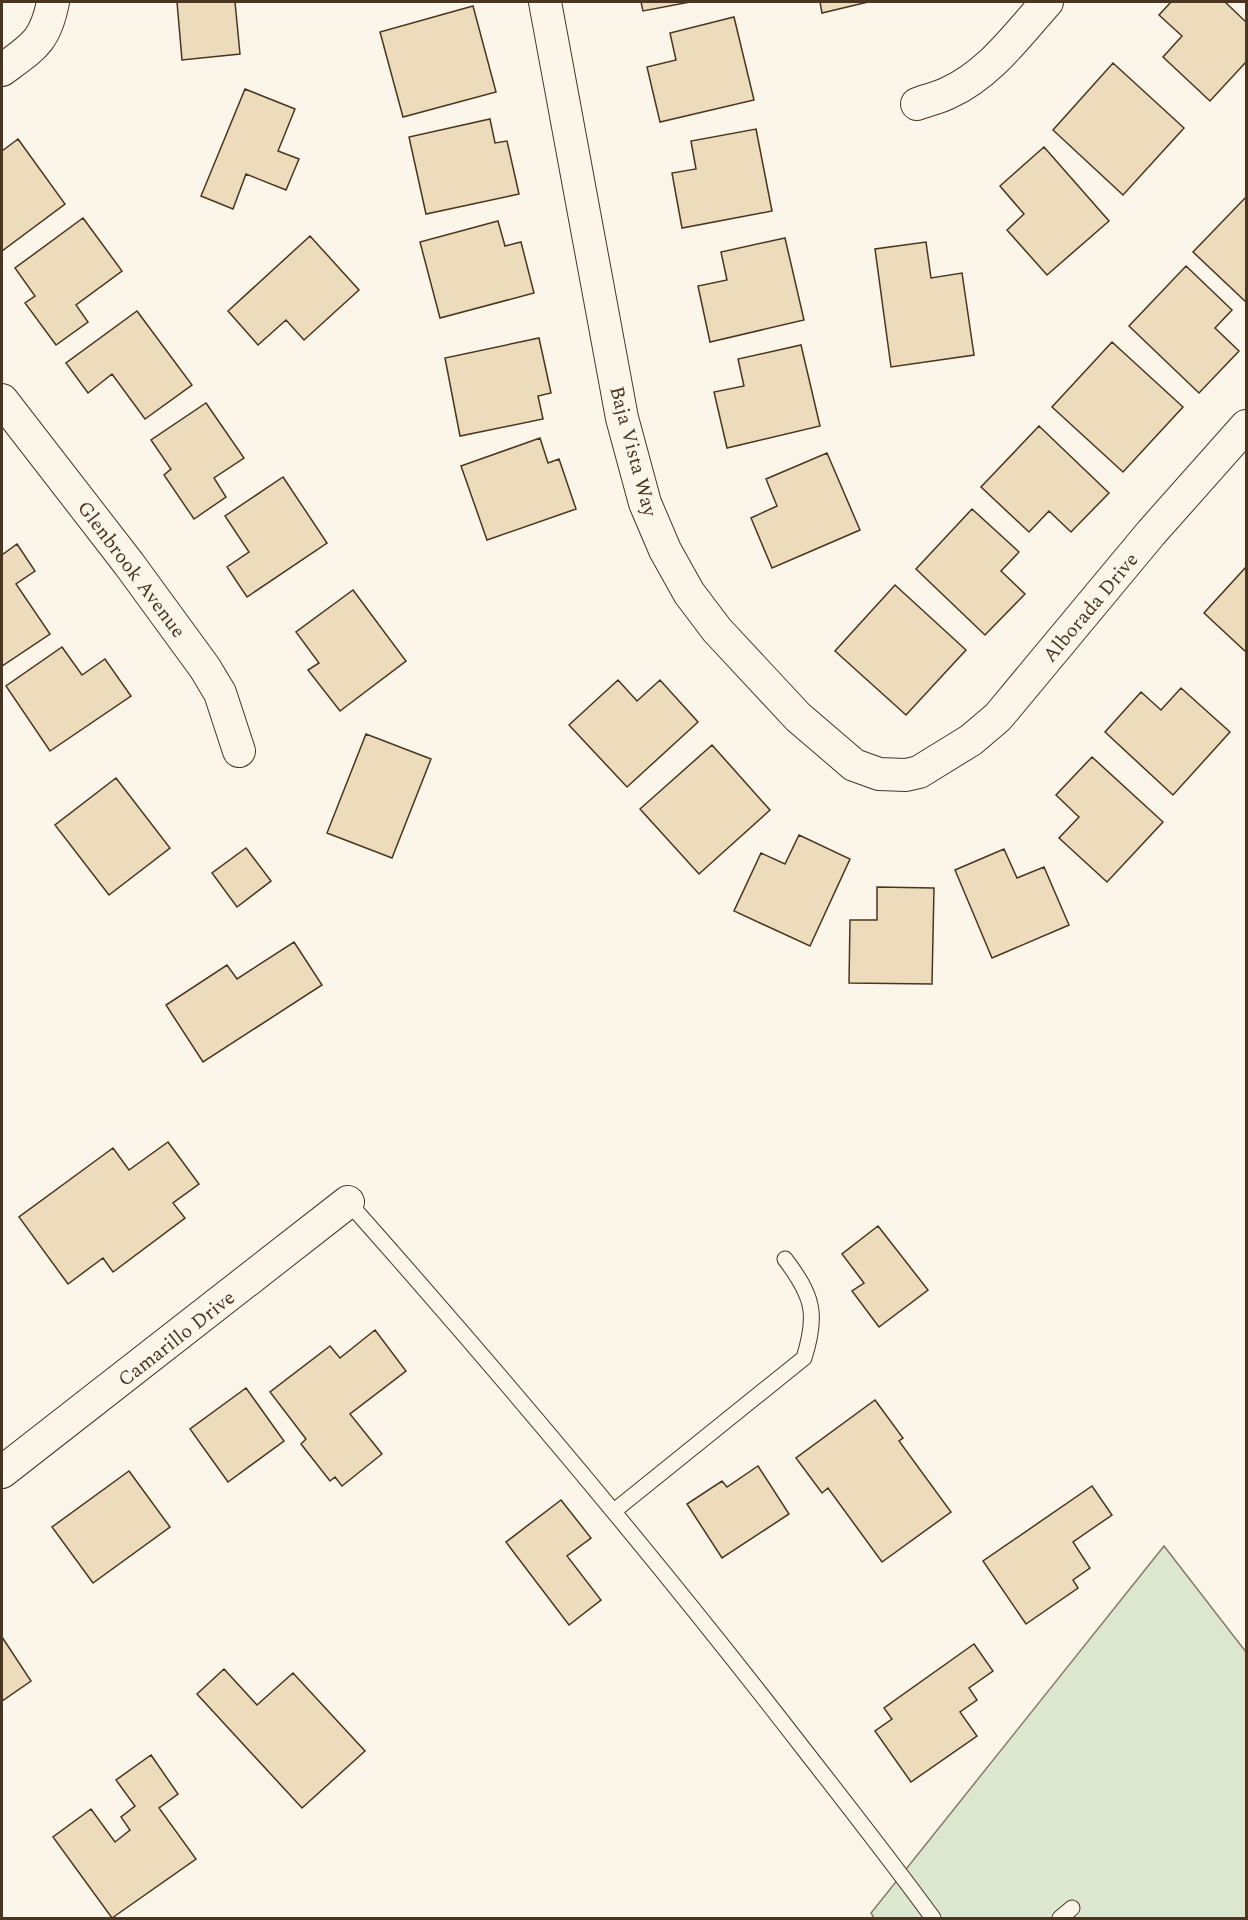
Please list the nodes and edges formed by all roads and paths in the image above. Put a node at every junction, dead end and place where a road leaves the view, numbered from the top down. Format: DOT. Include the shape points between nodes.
graph roads {
  1 [pos="54,2"];
  2 [pos="545,2"];
  3 [pos="1047,2"];
  4 [pos="2,70"];
  5 [pos="917,104"];
  6 [pos="2,400"];
  7 [pos="1246,426"];
  8 [pos="239,751"];
  9 [pos="919,772"];
  10 [pos="348,1202"];
  11 [pos="785,1259"];
  12 [pos="2,1472"];
  13 [pos="614,1511"];
  14 [pos="1072,1908"];
  15 [pos="933,1918"];
  16 [pos="1060,1918"];
  1 -- 4 [label="street" via="37,44"];
  2 -- 9 [label="street, Baja Vista Way" via="622,418 645,503 665,550 689,593 717,630 798,717 854,765 879,774"];
  3 -- 5 [label="street" via="977,76 948,93"];
  6 -- 8 [label="street, Glenbrook Avenue" via="205,668 220,693"];
  7 -- 9 [label="street, Alborada Drive" via="998,717 971,740"];
  10 -- 12 [label="street, Camarillo Drive"];
  10 -- 13 [label="lane" via="470,1339"];
  11 -- 13 [label="lane" via="810,1298 812,1334 804,1358"];
  13 -- 15 [label="lane"];
  14 -- 16 [label="lane"];
}
